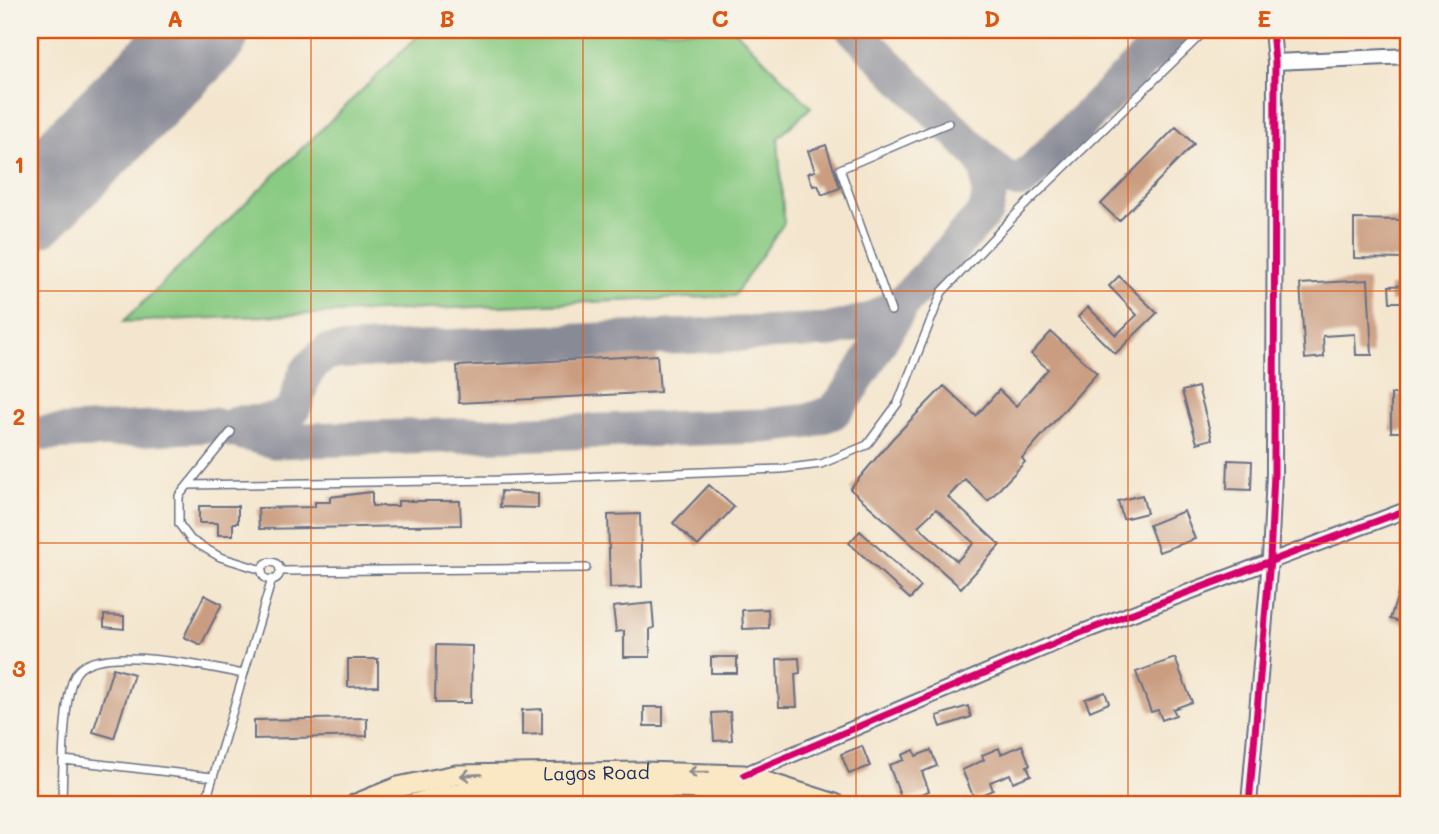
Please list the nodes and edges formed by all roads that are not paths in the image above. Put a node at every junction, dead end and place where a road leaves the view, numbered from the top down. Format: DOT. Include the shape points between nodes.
graph roads {
  1 [pos="1206,30"];
  2 [pos="1272,30"];
  3 [pos="1409,56"];
  4 [pos="1275,62"];
  5 [pos="948,123"];
  6 [pos="891,311"];
  7 [pos="231,432"];
  8 [pos="188,485"];
  9 [pos="1409,509"];
  10 [pos="1270,560"];
  11 [pos="586,568"];
  12 [pos="262,570"];
  13 [pos="280,571"];
  14 [pos="272,579"];
  15 [pos="243,674"];
  16 [pos="64,760"];
  17 [pos="744,775"];
  18 [pos="212,777"];
  19 [pos="62,804"];
  20 [pos="205,804"];
  21 [pos="356,804"];
  22 [pos="413,804"];
  23 [pos="789,804"];
  24 [pos="835,804"];
  25 [pos="1249,804"];
  1 -- 8 [label="lane" via="942,292 898,403 867,445 821,464 781,469"];
  2 -- 4 [label="street"];
  3 -- 4 [label="street"];
  4 -- 10 [label="street" via="1275,474"];
  5 -- 6 [label="lane" via="840,169"];
  7 -- 8 [label="lane"];
  8 -- 12 [label="lane" via="179,496 179,524 191,540 220,557"];
  9 -- 10 [label="street"];
  10 -- 17 [label="street" via="1072,636"];
  10 -- 25 [label="street"];
  11 -- 13 [label="lane"];
  12 -- 13 [label="lane" via="274,562"];
  12 -- 14 [label="lane"];
  13 -- 14 [label="lane"];
  14 -- 15 [label="lane"];
  15 -- 16 [label="lane" via="132,659 103,657 86,663 75,673 68,703"];
  15 -- 18 [label="lane"];
  16 -- 18 [label="lane"];
  16 -- 19 [label="lane"];
  17 -- 21 [label="main road, Lagos Road, one-way" via="456,775 398,787"];
  17 -- 24 [label="main road, Lagos Road"];
  18 -- 20 [label="lane"];
  22 -- 23 [label="main road, Lagos Road" via="500,790 623,789 737,791"];
}
